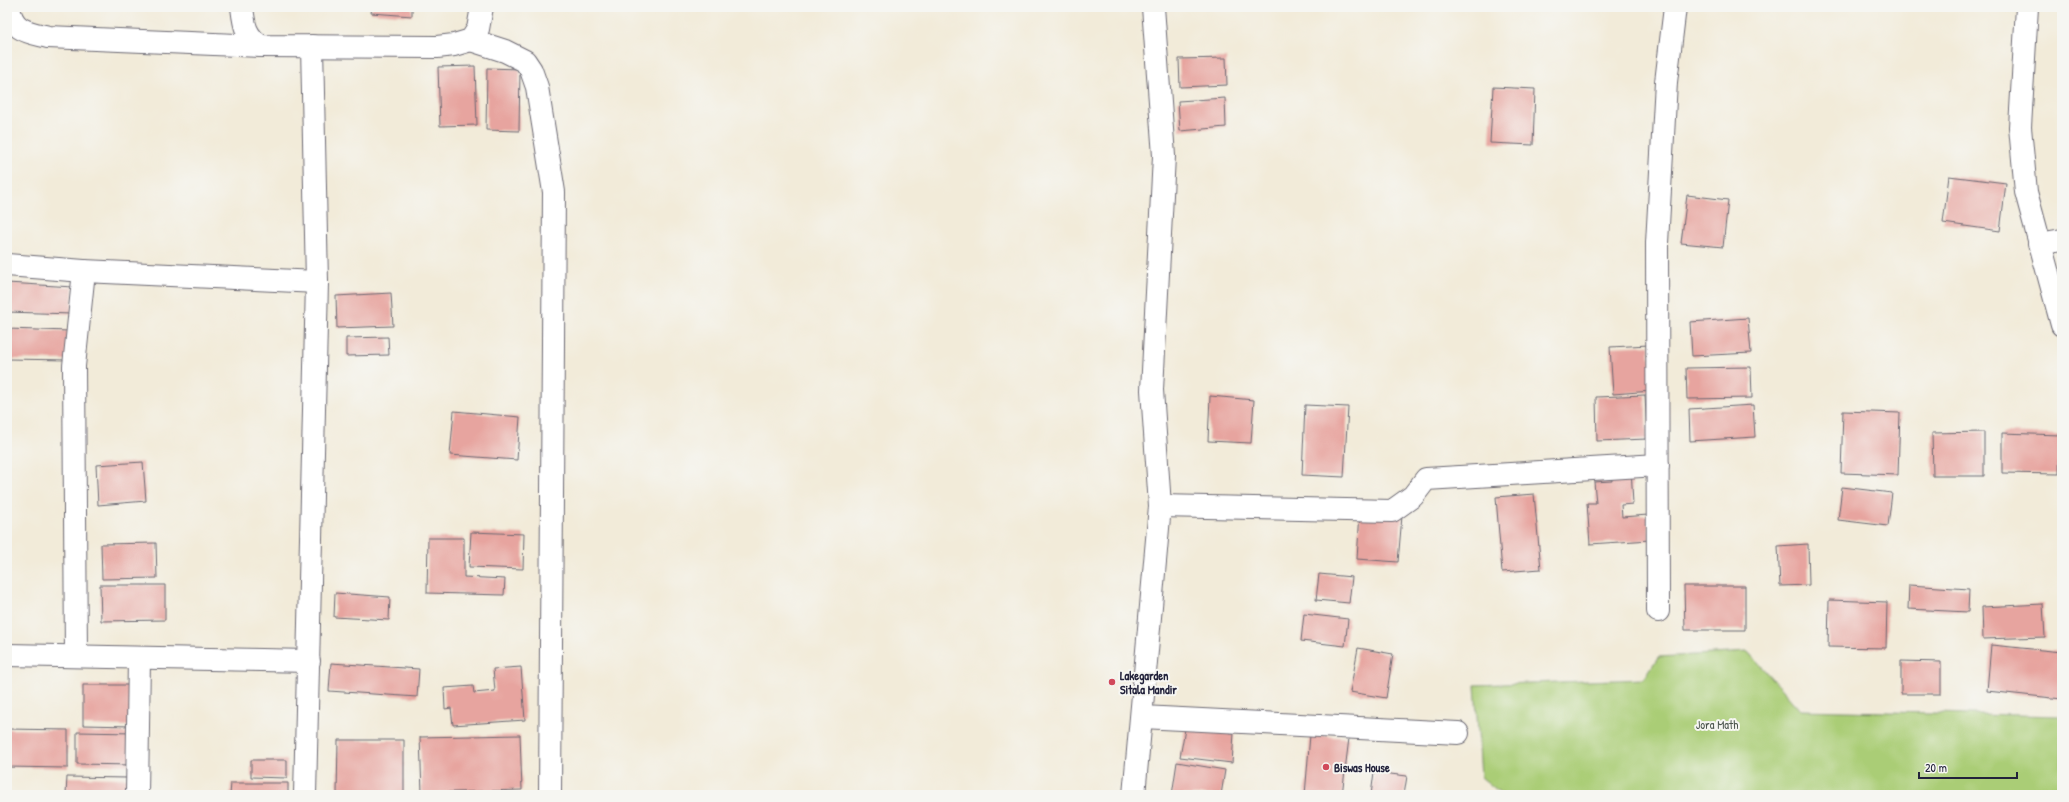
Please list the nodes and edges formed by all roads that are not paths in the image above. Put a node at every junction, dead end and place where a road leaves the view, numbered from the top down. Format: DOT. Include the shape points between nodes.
graph roads {
  1 [pos="9,7"];
  2 [pos="242,7"];
  3 [pos="482,7"];
  4 [pos="1153,7"];
  5 [pos="1675,7"];
  6 [pos="2027,7"];
  7 [pos="471,40"];
  8 [pos="261,46"];
  9 [pos="312,46"];
  10 [pos="2062,240"];
  11 [pos="2040,244"];
  12 [pos="7,265"];
  13 [pos="84,271"];
  14 [pos="317,282"];
  15 [pos="2062,325"];
  16 [pos="1658,465"];
  17 [pos="1160,506"];
  18 [pos="1658,611"];
  19 [pos="7,655"];
  20 [pos="76,656"];
  21 [pos="139,658"];
  22 [pos="309,661"];
  23 [pos="1142,717"];
  24 [pos="1458,733"];
  25 [pos="137,795"];
  26 [pos="305,795"];
  27 [pos="550,795"];
  28 [pos="1134,795"];
  1 -- 8 [label="street" via="10,16 22,31 48,37"];
  2 -- 8 [label="street" via="247,34"];
  3 -- 7 [label="street" via="478,29"];
  4 -- 17 [label="street" via="1164,156 1152,390"];
  5 -- 16 [label="street" via="1665,90 1657,244"];
  6 -- 11 [label="street" via="2020,127 2026,192"];
  7 -- 9 [label="street" via="437,47"];
  7 -- 27 [label="street" via="505,51 525,62 531,70 537,87 554,192"];
  8 -- 9 [label="street"];
  9 -- 14 [label="street"];
  10 -- 11 [label="street"];
  11 -- 15 [label="street"];
  12 -- 13 [label="street"];
  13 -- 14 [label="street"];
  13 -- 20 [label="street" via="74,366"];
  14 -- 22 [label="street"];
  16 -- 17 [label="street" via="1426,479 1413,496 1392,511"];
  16 -- 18 [label="street"];
  17 -- 23 [label="street"];
  19 -- 20 [label="street"];
  20 -- 21 [label="street"];
  21 -- 22 [label="street"];
  21 -- 25 [label="street"];
  22 -- 26 [label="street"];
  23 -- 24 [label="street"];
  23 -- 28 [label="street"];
}
